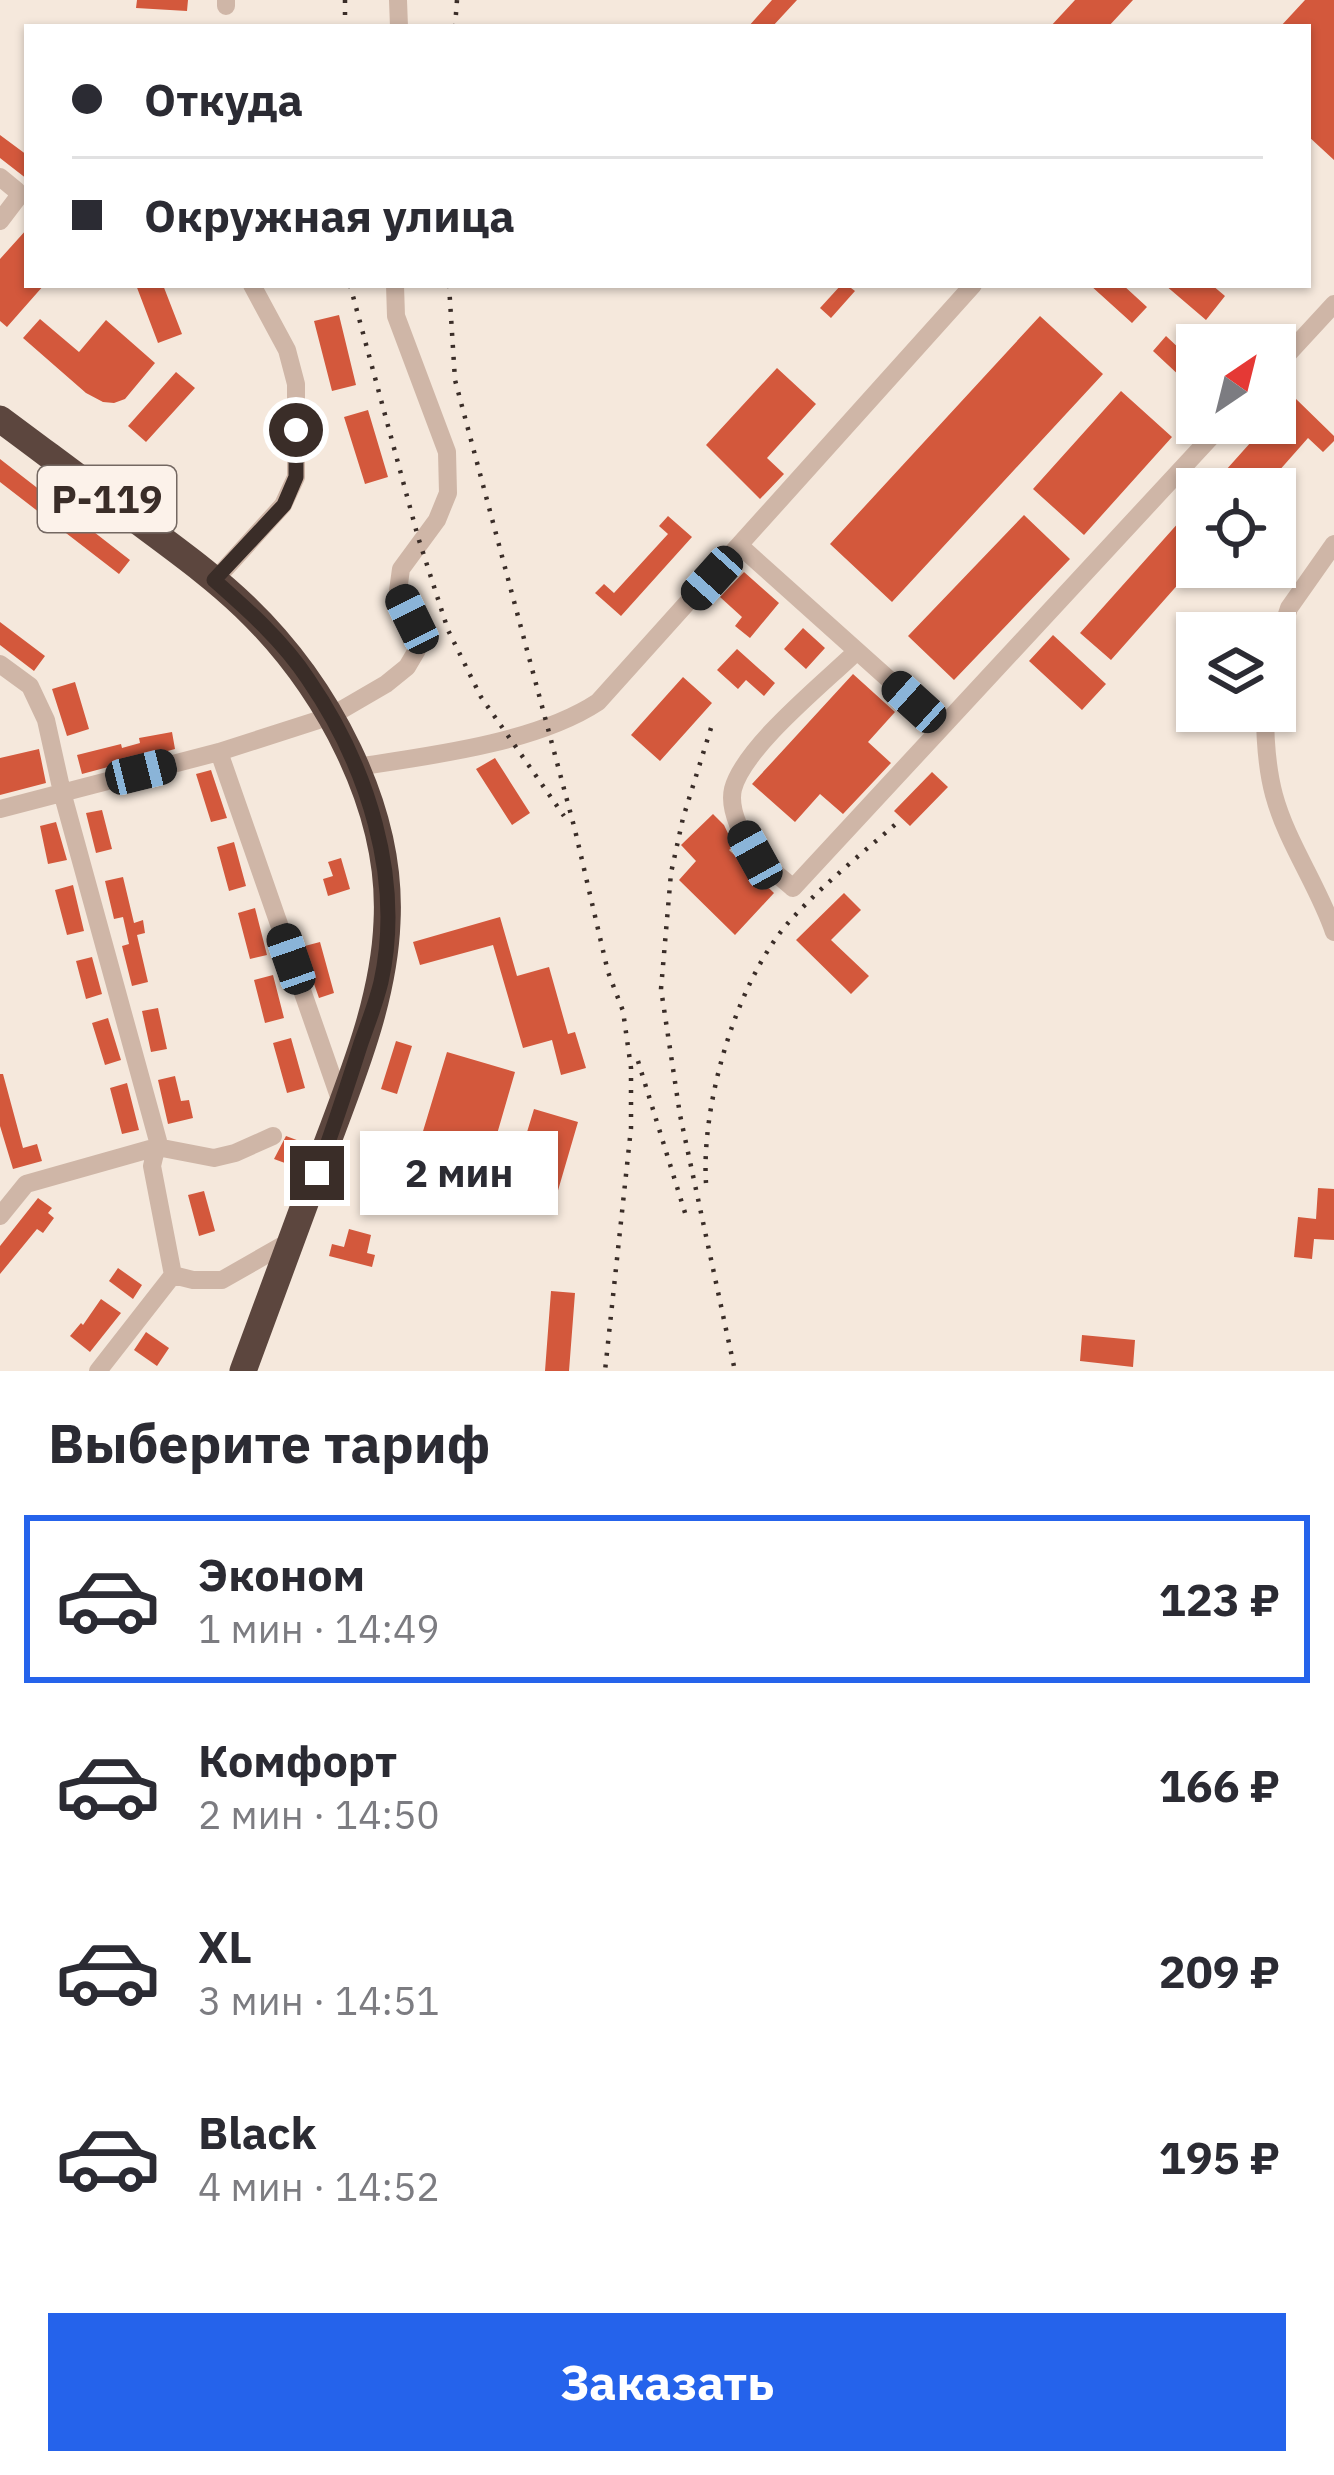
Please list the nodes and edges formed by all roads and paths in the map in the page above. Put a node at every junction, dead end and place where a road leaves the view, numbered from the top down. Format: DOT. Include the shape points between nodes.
graph roads {
  1 [pos="0,177"];
  2 [pos="0,221"];
  3 [pos="254,288"];
  4 [pos="395,288"];
  5 [pos="970,288"];
  6 [pos="1334,304"];
  7 [pos="1296,345"];
  8 [pos="0,419"];
  9 [pos="1205,444"];
  10 [pos="1334,544"];
  11 [pos="740,546"];
  12 [pos="214,580"];
  13 [pos="1288,612"];
  14 [pos="857,651"];
  15 [pos="0,664"];
  16 [pos="331,716"];
  17 [pos="942,727"];
  18 [pos="1264,732"];
  19 [pos="219,752"];
  20 [pos="356,767"];
  21 [pos="62,792"];
  22 [pos="0,809"];
  23 [pos="1334,932"];
  24 [pos="342,1105"];
  25 [pos="273,1136"];
  26 [pos="157,1147"];
  27 [pos="0,1216"];
  28 [pos="292,1240"];
  29 [pos="173,1275"];
  30 [pos="98,1371"];
  31 [pos="243,1371"];
  1 -- 2 [label="street" via="19,196"];
  3 -- 12 [label="street" via="296,384 296,477 284,505"];
  4 -- 16 [label="street" via="397,316 447,452 448,493 401,569 398,591 417,650 386,684"];
  5 -- 11 [label="street"];
  6 -- 7 [label="street"];
  8 -- 12 [label="highway, Р-119"];
  9 -- 17 [label="street"];
  10 -- 13 [label="street"];
  11 -- 14 [label="street"];
  11 -- 20 [label="street" via="598,702 572,719 453,752"];
  12 -- 16 [label="highway, Р-119" via="280,643"];
  14 -- 17 [label="street"];
  14 -- 17 [label="street" via="743,766 732,793 755,855 793,888"];
  15 -- 21 [label="street" via="30,686"];
  16 -- 19 [label="street"];
  16 -- 20 [label="highway, Р-119"];
  18 -- 23 [label="street" via="1274,796"];
  19 -- 21 [label="street"];
  19 -- 24 [label="street"];
  20 -- 24 [label="highway, Р-119" via="381,850 387,922 381,981"];
  21 -- 22 [label="street"];
  21 -- 26 [label="street"];
  24 -- 28 [label="highway, Р-119"];
  25 -- 26 [label="street" via="214,1158"];
  26 -- 27 [label="street" via="26,1184"];
  26 -- 29 [label="street" via="152,1166"];
  28 -- 29 [label="street" via="222,1280"];
  28 -- 31 [label="highway, Р-119"];
  29 -- 30 [label="street"];
}
